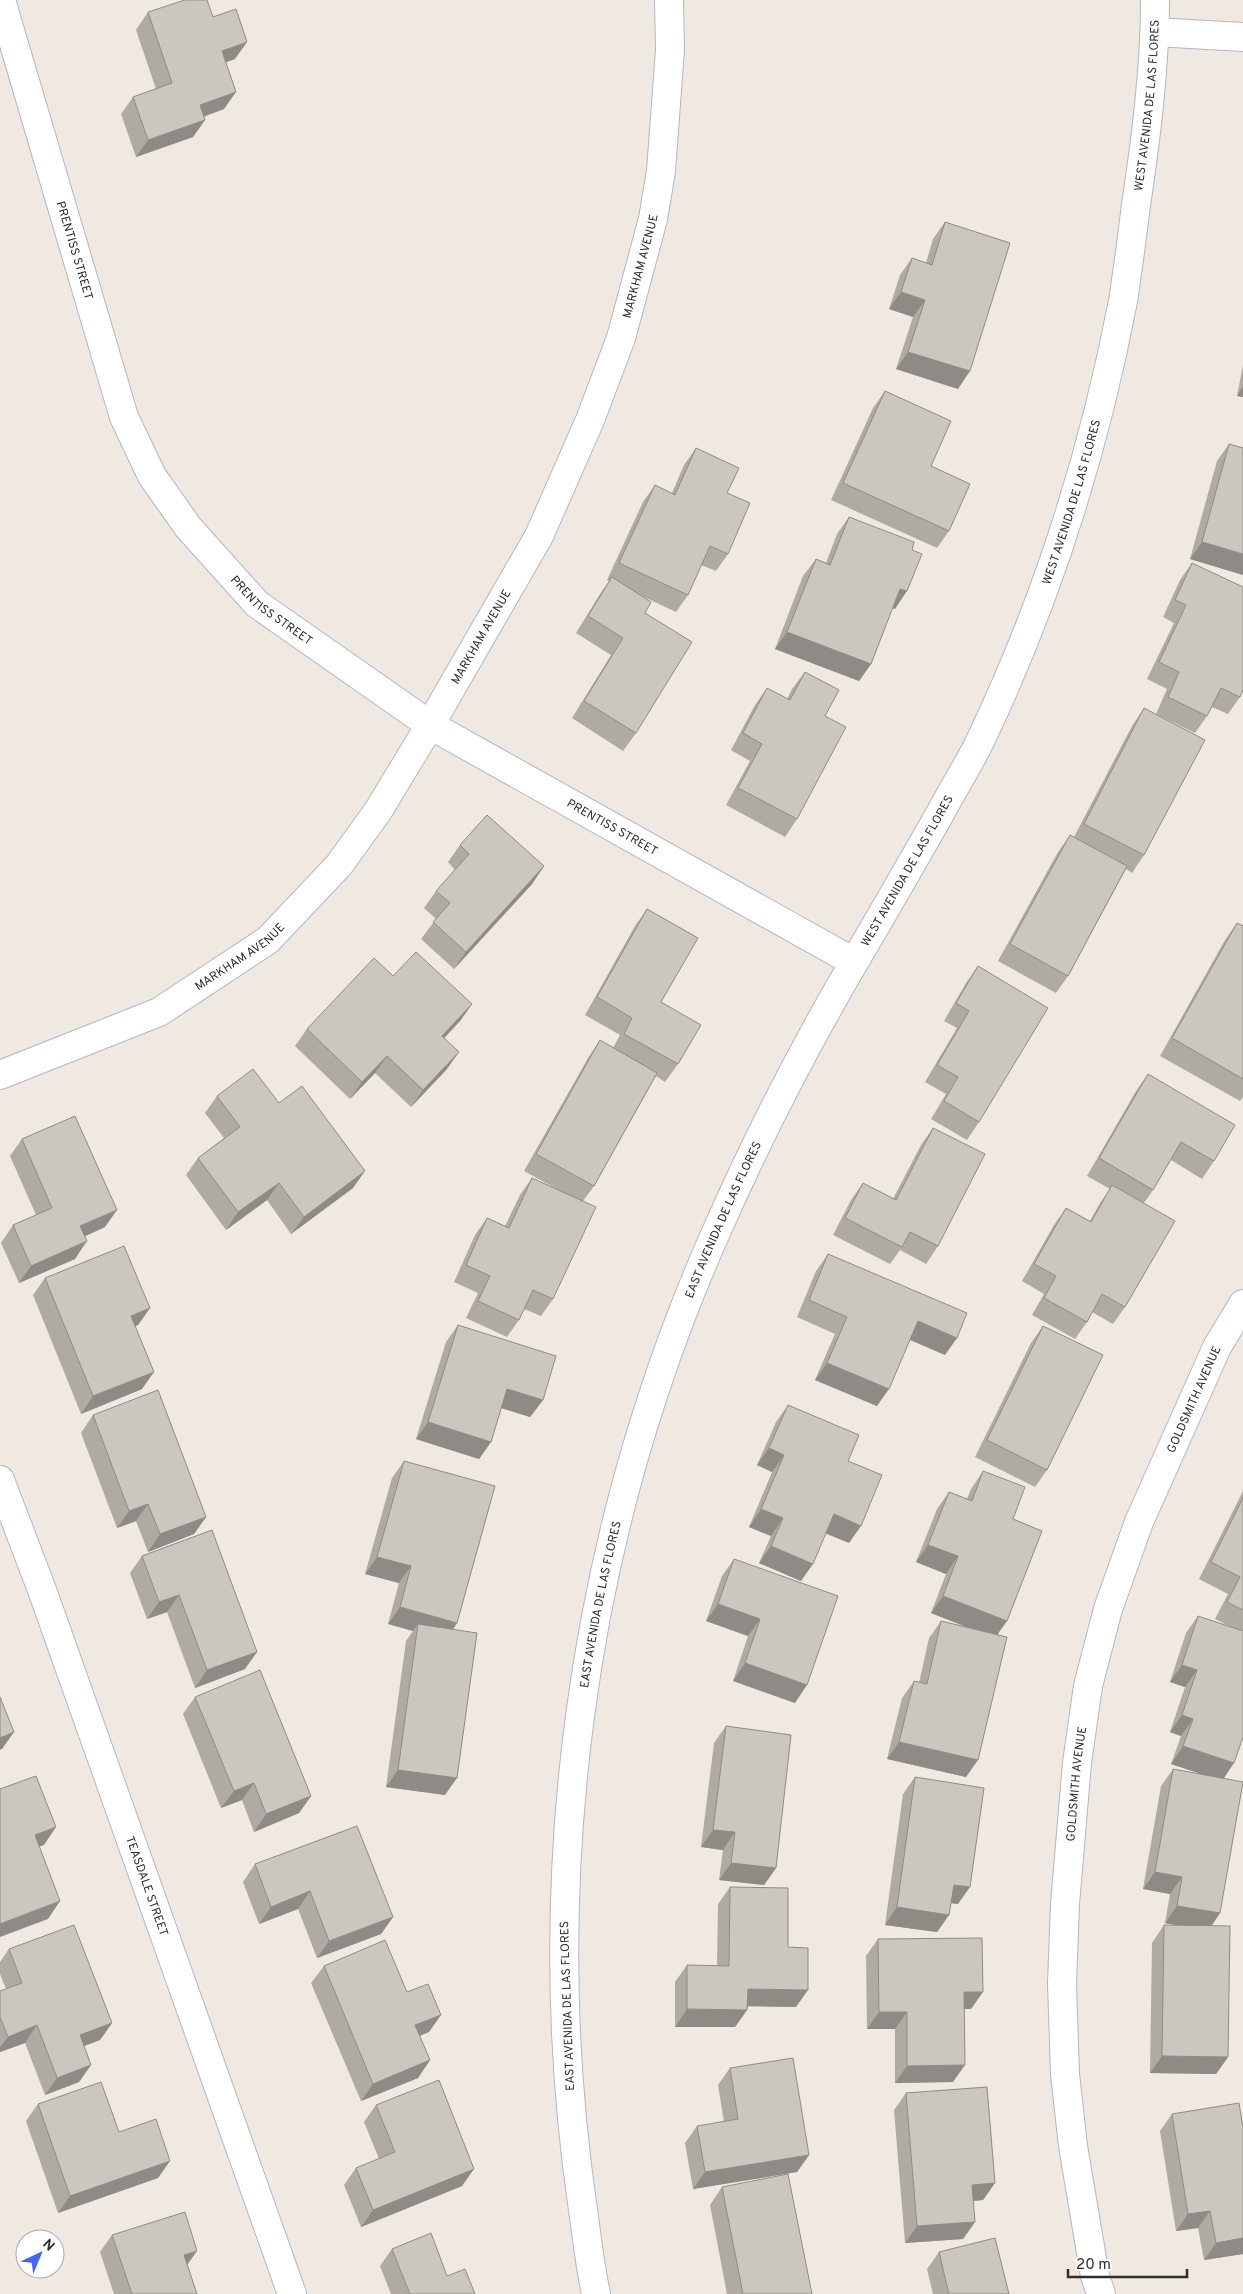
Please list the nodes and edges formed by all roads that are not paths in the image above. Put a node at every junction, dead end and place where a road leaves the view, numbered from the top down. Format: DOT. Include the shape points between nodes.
graph roads {
  1 [pos="1,0"];
  2 [pos="669,0"];
  3 [pos="1155,0"];
  4 [pos="1155,32"];
  5 [pos="1243,37"];
  6 [pos="430,725"];
  7 [pos="854,962"];
  8 [pos="0,1075"];
  9 [pos="1243,1304"];
  10 [pos="0,1480"];
  11 [pos="292,2294"];
  12 [pos="596,2294"];
  13 [pos="1101,2294"];
  1 -- 6 [label="street, PRENTISS STREET" via="124,417 152,476 188,527 257,604"];
  2 -- 6 [label="street, MARKHAM AVENUE" via="670,50 661,171 653,219 621,338 590,420 539,536"];
  3 -- 4 [label="street, WEST AVENIDA DE LAS FLORES"];
  4 -- 5 [label="street"];
  4 -- 7 [label="street, WEST AVENIDA DE LAS FLORES" via="1124,295 1106,379 1055,564 980,741"];
  6 -- 7 [label="street, PRENTISS STREET"];
  6 -- 8 [label="street, MARKHAM AVENUE" via="378,811 338,865 268,940 159,1012"];
  7 -- 12 [label="street, EAST AVENIDA DE LAS FLORES" via="776,1104 713,1239 670,1344 612,1540 587,1663 573,1777 563,1942 574,2149"];
  9 -- 13 [label="street, GOLDSMITH AVENUE" via="1217,1347 1139,1522 1108,1609 1088,1686 1064,1904 1062,1984 1065,2074 1073,2146 1095,2276"];
  10 -- 11 [label="street, TEASDALE STREET"];
}
